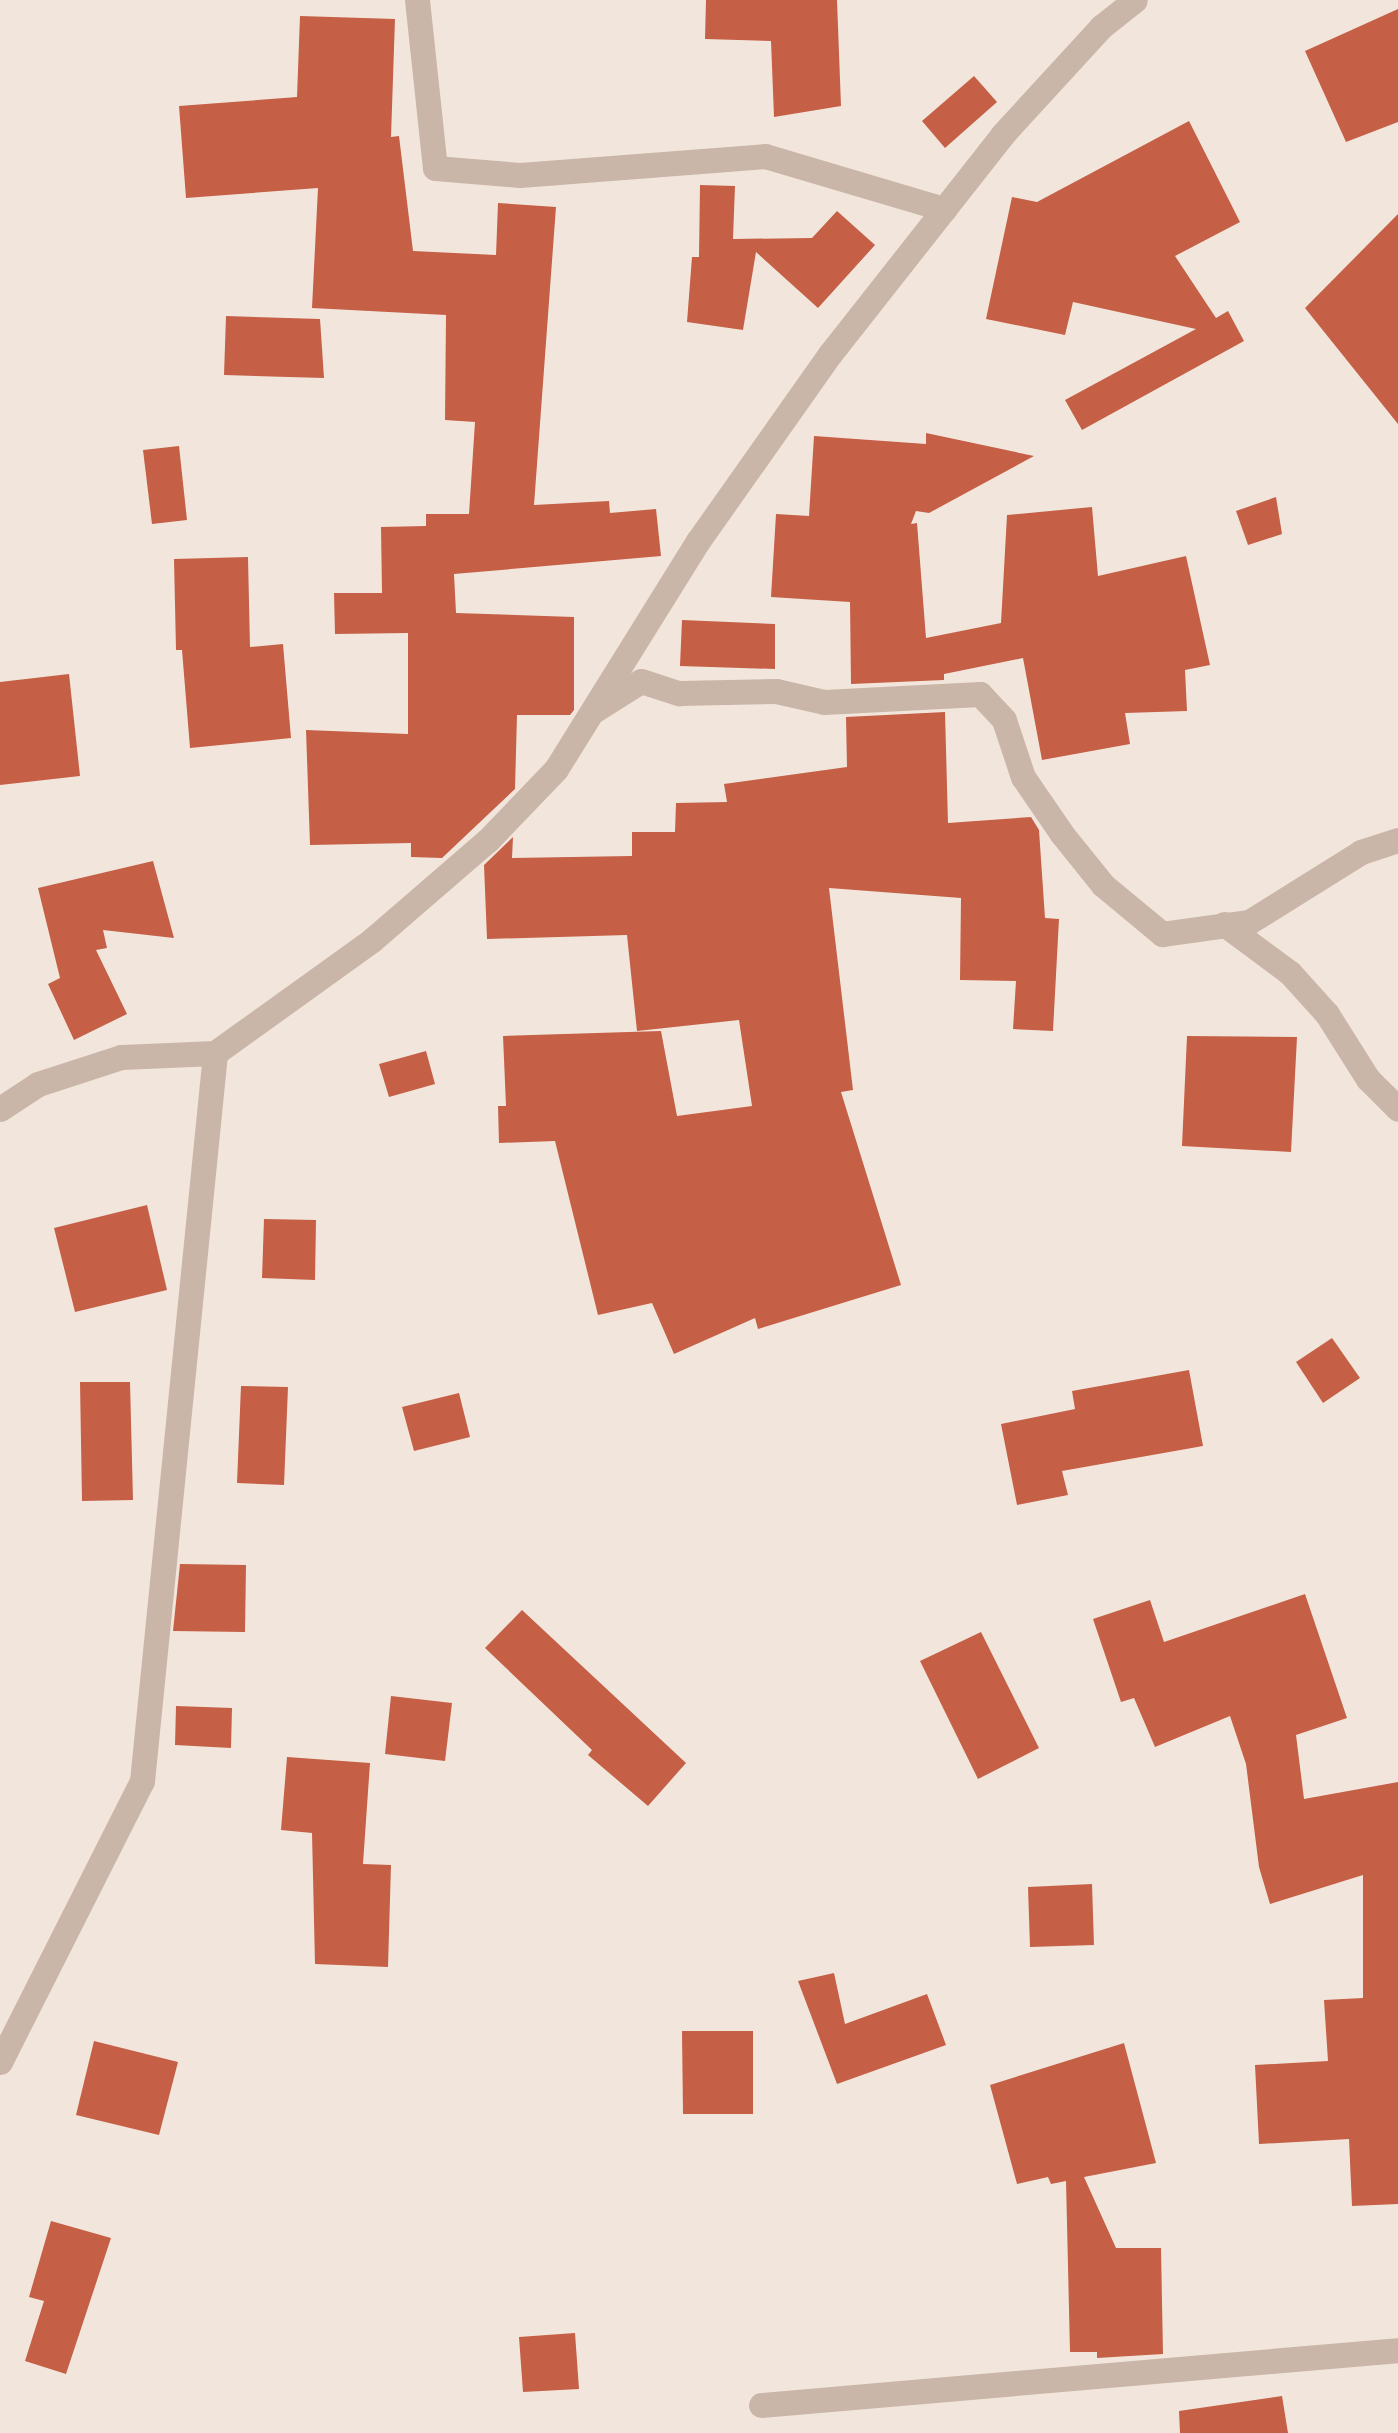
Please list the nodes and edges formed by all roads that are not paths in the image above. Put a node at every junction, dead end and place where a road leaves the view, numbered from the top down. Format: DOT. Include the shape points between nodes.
graph roads {
  1 [pos="417,0"];
  2 [pos="1135,0"];
  3 [pos="944,209"];
  4 [pos="586,716"];
  5 [pos="1398,840"];
  6 [pos="1224,924"];
  7 [pos="215,1053"];
  8 [pos="0,1109"];
  9 [pos="1398,1109"];
  10 [pos="0,2062"];
  11 [pos="1398,2350"];
  12 [pos="761,2404"];
  1 -- 3 [label="street" via="435,168 520,175 765,156"];
  2 -- 3 [label="street" via="1101,27 1003,134"];
  3 -- 4 [label="street" via="808,385"];
  4 -- 6 [label="street" via="640,680 679,693 776,691 824,702 980,694 1004,720 1024,778 1103,885 1162,934"];
  4 -- 7 [label="street" via="556,769 488,840 372,940"];
  5 -- 6 [label="street" via="1361,852 1248,922"];
  6 -- 9 [label="street" via="1290,973 1327,1014 1368,1080"];
  7 -- 8 [label="street" via="121,1057 38,1084"];
  7 -- 10 [label="street" via="142,1782"];
  11 -- 12 [label="street"];
}
